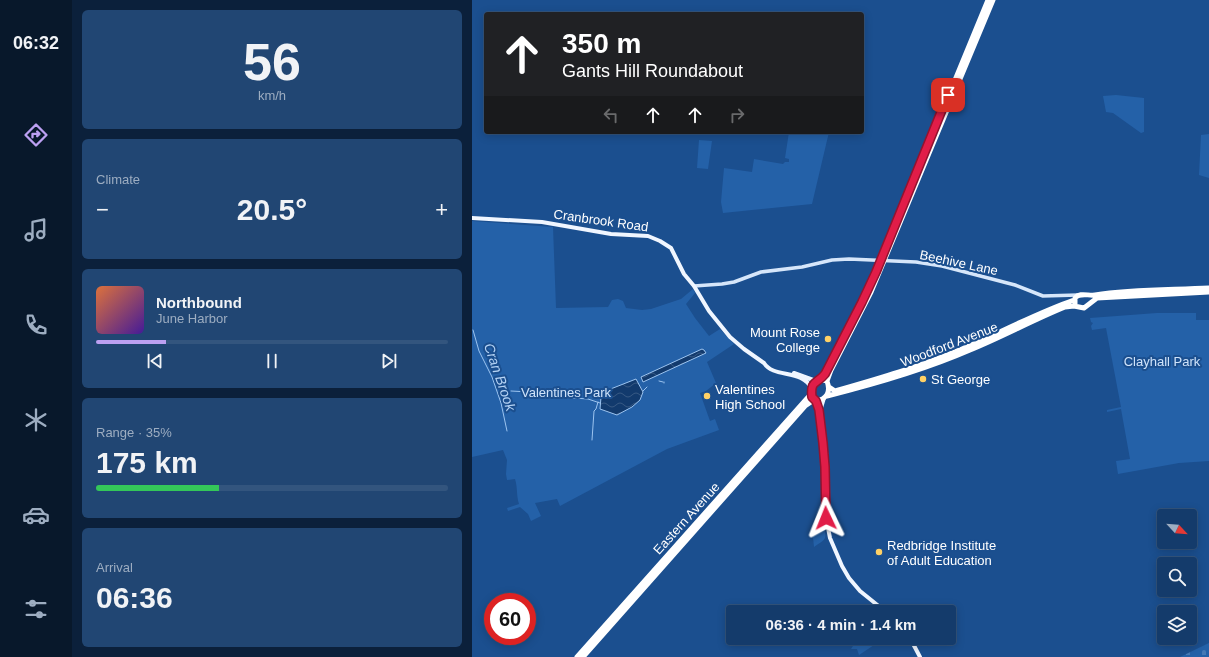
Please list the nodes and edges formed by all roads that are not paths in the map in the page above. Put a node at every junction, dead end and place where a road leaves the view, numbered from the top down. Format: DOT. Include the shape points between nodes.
graph roads {
  1 [pos="988,0"];
  2 [pos="993,0"];
  3 [pos="472,218"];
  4 [pos="882,260"];
  5 [pos="696,288"];
  6 [pos="1209,288"];
  7 [pos="1209,292"];
  8 [pos="1085,295"];
  9 [pos="1076,298"];
  10 [pos="1087,304"];
  11 [pos="1077,306"];
  12 [pos="764,363"];
  13 [pos="818,380"];
  14 [pos="827,381"];
  15 [pos="829,387"];
  16 [pos="811,391"];
  17 [pos="825,397"];
  18 [pos="815,401"];
  19 [pos="825,467"];
  20 [pos="877,605"];
  21 [pos="914,645"];
  22 [pos="577,657"];
  23 [pos="583,657"];
  24 [pos="920,657"];
  1 -- 4 [label="highway"];
  2 -- 4 [label="highway" via="889,250"];
  3 -- 5 [label="main road, Cranbrook Road" via="542,222 613,234 648,236 660,240 671,248 684,274"];
  4 -- 5 [label="main road, Beehive Lane" via="832,260 761,272 722,284"];
  4 -- 9 [label="main road, Beehive Lane" via="942,266 1015,285 1043,296 1066,295"];
  4 -- 13 [label="highway" via="826,371"];
  4 -- 14 [label="highway" via="867,302 830,370"];
  5 -- 12 [label="main road, Cranbrook Road" via="709,311 730,337"];
  6 -- 8 [label="highway, Woodford Avenue"];
  7 -- 10 [label="highway, Woodford Avenue" via="1102,298"];
  8 -- 9 [label="highway, Woodford Avenue"];
  8 -- 10 [label="highway" via="1088,299"];
  9 -- 11 [label="highway"];
  9 -- 15 [label="highway, Woodford Avenue" via="937,359 833,391"];
  10 -- 11 [label="highway, Woodford Avenue" via="1082,308"];
  11 -- 17 [label="highway, Woodford Avenue" via="1065,307 930,366"];
  12 -- 13 [label="main road, Cranbrook Road"];
  12 -- 16 [label="main road, Cranbrook Road" via="775,370 804,379 809,383"];
  13 -- 14 [label="highway"];
  13 -- 16 [label="highway"];
  14 -- 15 [label="highway"];
  15 -- 17 [label="highway"];
  16 -- 18 [label="highway"];
  16 -- 22 [label="highway, Eastern Avenue"];
  17 -- 18 [label="highway"];
  17 -- 19 [label="main road" via="821,408 827,463"];
  18 -- 19 [label="main road" via="819,410"];
  18 -- 23 [label="highway, Eastern Avenue" via="805,406"];
  19 -- 20 [label="main road" via="826,518 830,538 849,578"];
  21 -- 24 [label="main road"];
}
